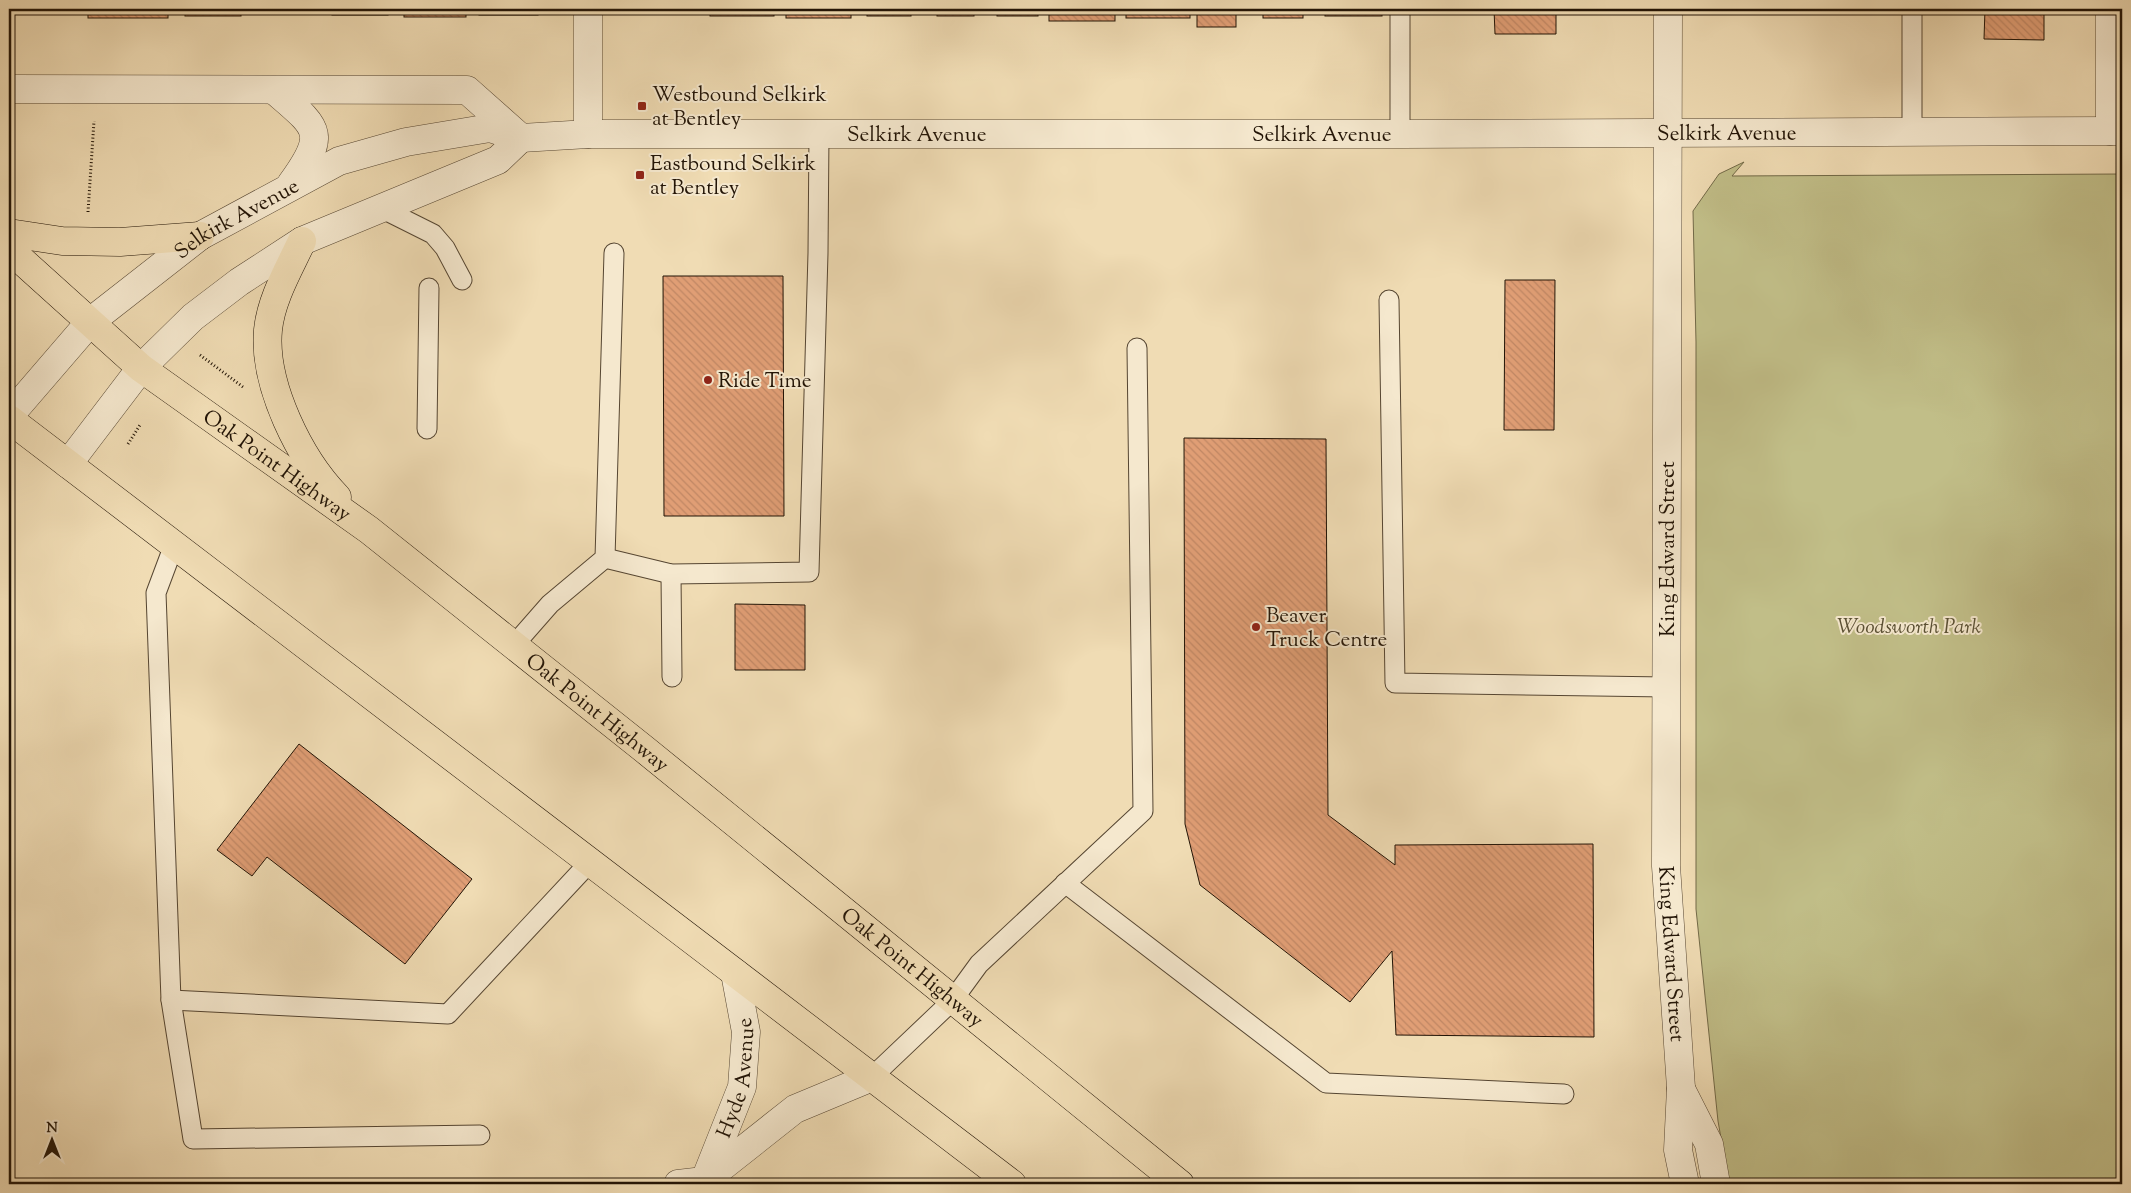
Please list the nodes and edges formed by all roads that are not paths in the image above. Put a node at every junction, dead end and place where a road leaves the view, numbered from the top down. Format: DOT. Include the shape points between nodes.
graph roads {
  1 [pos="588,9"];
  2 [pos="1400,9"];
  3 [pos="1668,9"];
  4 [pos="1912,9"];
  5 [pos="2110,9"];
  6 [pos="9,89"];
  7 [pos="274,90"];
  8 [pos="2116,131"];
  9 [pos="1912,132"];
  10 [pos="1669,133"];
  11 [pos="588,134"];
  12 [pos="819,134"];
  13 [pos="1400,134"];
  14 [pos="521,138"];
  15 [pos="290,186"];
  16 [pos="381,208"];
  17 [pos="9,233"];
  18 [pos="200,236"];
  19 [pos="302,241"];
  20 [pos="9,249"];
  21 [pos="614,253"];
  22 [pos="462,280"];
  23 [pos="430,288"];
  24 [pos="1389,300"];
  25 [pos="90,322"];
  26 [pos="1138,348"];
  27 [pos="141,368"];
  28 [pos="9,417"];
  29 [pos="427,429"];
  30 [pos="68,464"];
  31 [pos="370,530"];
  32 [pos="174,545"];
  33 [pos="605,558"];
  34 [pos="671,574"];
  35 [pos="514,645"];
  36 [pos="672,676"];
  37 [pos="1667,686"];
  38 [pos="590,862"];
  39 [pos="1064,883"];
  40 [pos="735,973"];
  41 [pos="172,1000"];
  42 [pos="952,1000"];
  43 [pos="872,1077"];
  44 [pos="1681,1088"];
  45 [pos="1564,1094"];
  46 [pos="480,1135"];
  47 [pos="699,1184"];
  48 [pos="1012,1184"];
  49 [pos="1180,1184"];
  50 [pos="1685,1184"];
  51 [pos="1716,1184"];
  1 -- 11 [label="street"];
  2 -- 13 [label="lane"];
  3 -- 10 [label="street, King Edward Street"];
  4 -- 9 [label="lane"];
  5 -- 8 [label="street"];
  6 -- 7 [label="street"];
  7 -- 14 [label="street" via="467,90"];
  7 -- 15 [label="street" via="311,123 315,134 314,149"];
  8 -- 9 [label="street, Selkirk Avenue"];
  9 -- 10 [label="street, Selkirk Avenue"];
  10 -- 13 [label="street, Selkirk Avenue"];
  10 -- 37 [label="street, King Edward Street"];
  11 -- 12 [label="street, Selkirk Avenue"];
  11 -- 14 [label="street, Selkirk Avenue"];
  12 -- 13 [label="street, Selkirk Avenue"];
  12 -- 34 [label="lane" via="809,572"];
  14 -- 15 [label="street, Selkirk Avenue" via="490,128 406,142 339,161"];
  14 -- 16 [label="street" via="498,160"];
  15 -- 18 [label="street, Selkirk Avenue"];
  16 -- 19 [label="street"];
  16 -- 22 [label="lane" via="433,234 445,248"];
  17 -- 18 [label="main road" via="62,241 120,242"];
  18 -- 25 [label="street, Selkirk Avenue"];
  19 -- 27 [label="street" via="239,282 193,318"];
  19 -- 31 [label="main road" via="273,306 268,331 274,382 283,410 322,480"];
  20 -- 25 [label="main road, Oak Point Highway"];
  21 -- 33 [label="lane"];
  23 -- 29 [label="lane"];
  24 -- 37 [label="lane" via="1395,683"];
  25 -- 27 [label="main road, Oak Point Highway"];
  25 -- 28 [label="street, Selkirk Avenue"];
  26 -- 39 [label="lane" via="1143,811"];
  27 -- 30 [label="street"];
  27 -- 31 [label="main road, Oak Point Highway"];
  28 -- 30 [label="main road"];
  30 -- 32 [label="main road"];
  31 -- 35 [label="main road, Oak Point Highway"];
  32 -- 38 [label="main road"];
  32 -- 41 [label="lane" via="156,593"];
  33 -- 34 [label="lane"];
  33 -- 35 [label="lane" via="550,604"];
  34 -- 36 [label="lane"];
  35 -- 42 [label="main road, Oak Point Highway"];
  37 -- 44 [label="street, King Edward Street" via="1666,866"];
  38 -- 40 [label="main road"];
  38 -- 41 [label="lane" via="448,1014"];
  39 -- 42 [label="lane" via="979,964"];
  39 -- 45 [label="lane" via="1326,1083"];
  40 -- 43 [label="main road"];
  40 -- 47 [label="street, Hyde Avenue" via="746,1032 742,1087"];
  41 -- 46 [label="lane" via="193,1139"];
  42 -- 43 [label="lane"];
  42 -- 49 [label="main road, Oak Point Highway"];
  43 -- 47 [label="street, Hyde Avenue" via="795,1109"];
  43 -- 48 [label="main road"];
  44 -- 50 [label="street, King Edward Street" via="1678,1150"];
  44 -- 51 [label="street, King Edward Street" via="1709,1144"];
}
